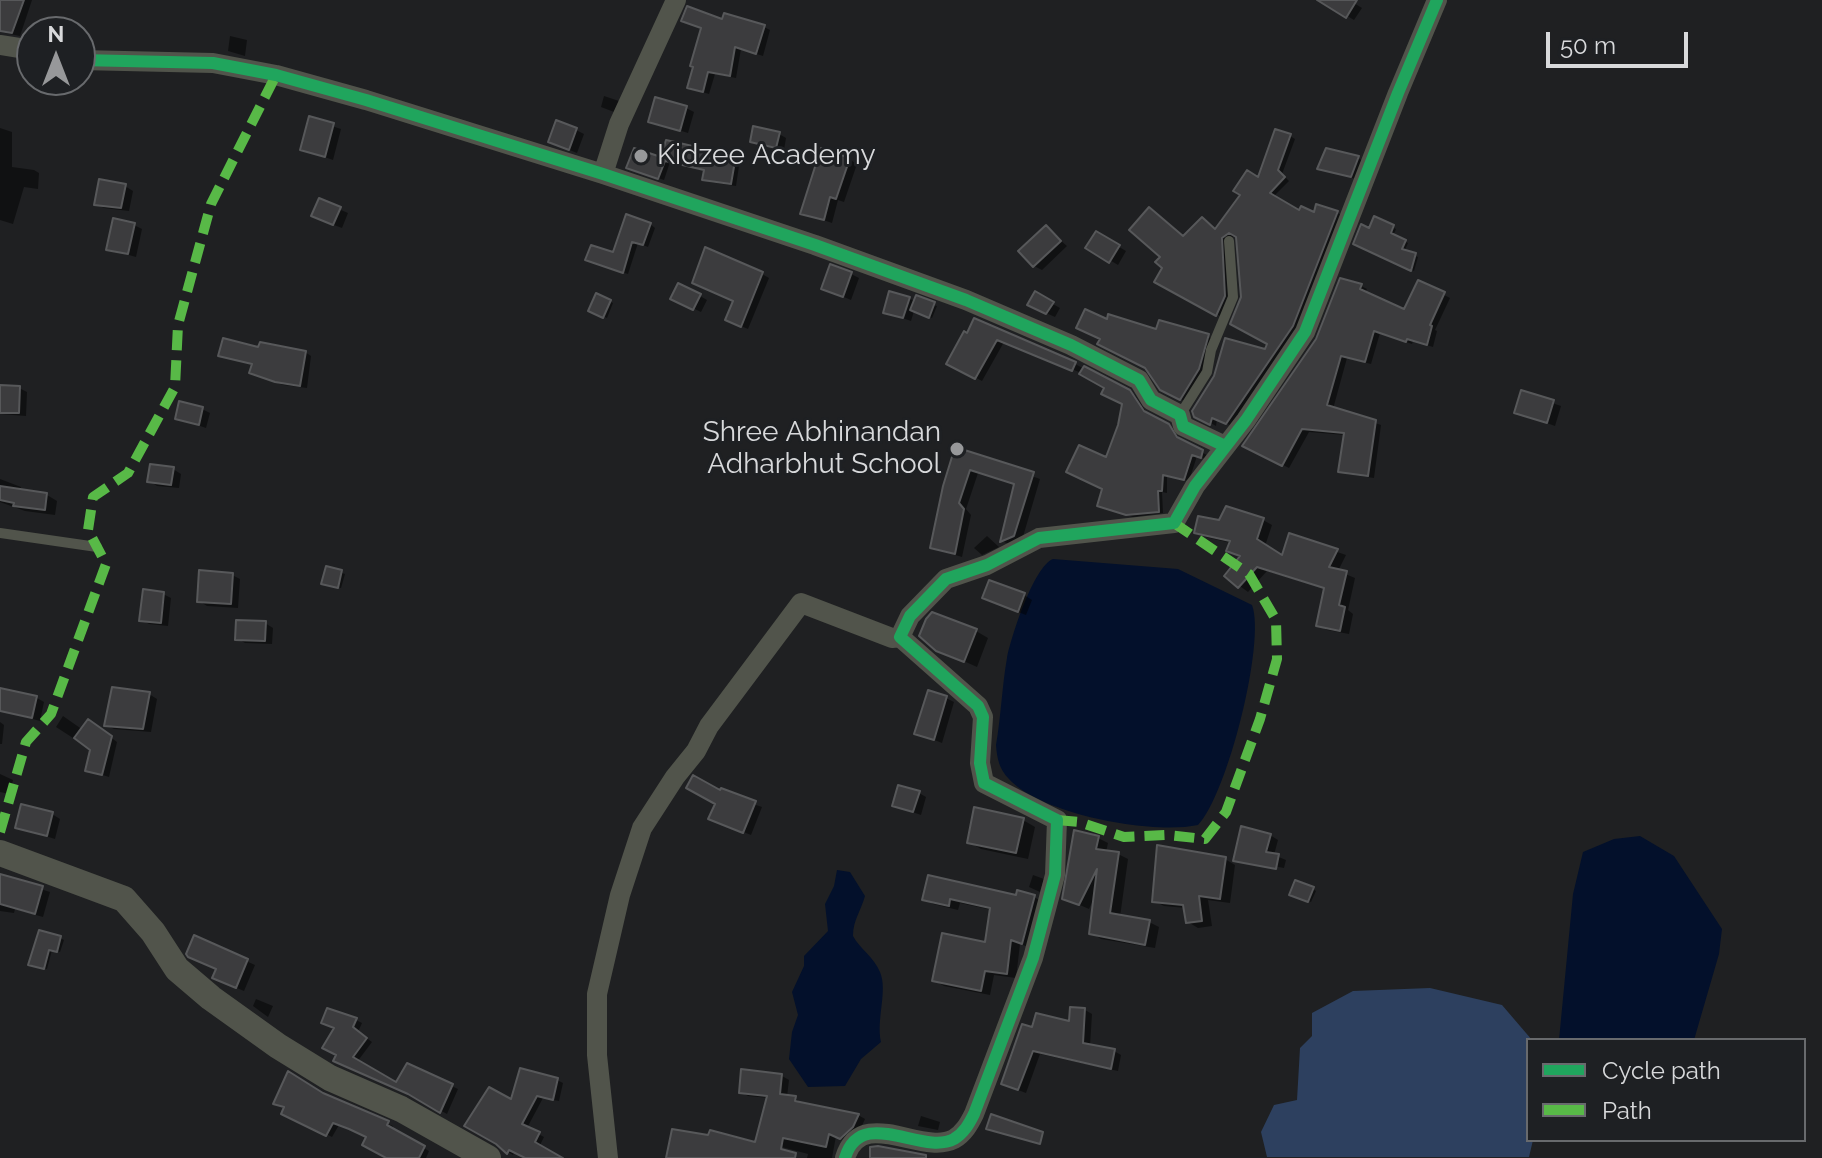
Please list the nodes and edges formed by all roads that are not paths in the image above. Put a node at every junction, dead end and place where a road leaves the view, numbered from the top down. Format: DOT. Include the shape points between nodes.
graph roads {
  1 [pos="676,0"];
  2 [pos="1437,0"];
  3 [pos="96,60"];
  4 [pos="603,174"];
  5 [pos="1229,241"];
  6 [pos="1180,415"];
  7 [pos="1225,446"];
  8 [pos="0,533"];
  9 [pos="97,547"];
  10 [pos="900,637"];
  11 [pos="0,853"];
  12 [pos="488,1158"];
  13 [pos="608,1158"];
  14 [pos="845,1158"];
  1 -- 4 [label="street" via="619,124"];
  2 -- 7 [label="street" via="1305,332"];
  3 -- 4 [label="street" via="213,63 276,75"];
  4 -- 6 [label="street" via="966,300 1139,380 1151,400"];
  5 -- 6 [label="lane" via="1233,297 1207,372"];
  6 -- 7 [label="street" via="1183,426"];
  7 -- 10 [label="street" via="1174,523 1039,538 946,579 910,616"];
  8 -- 9 [label="lane"];
  10 -- 13 [label="street" via="801,603 709,726 642,828 597,994 597,1055"];
  10 -- 14 [label="street" via="978,706 983,717 984,783 1057,820 1055,875 1033,958 965,1130 940,1142 877,1132 861,1137"];
  11 -- 12 [label="street" via="124,899 177,969 278,1046"];
}
